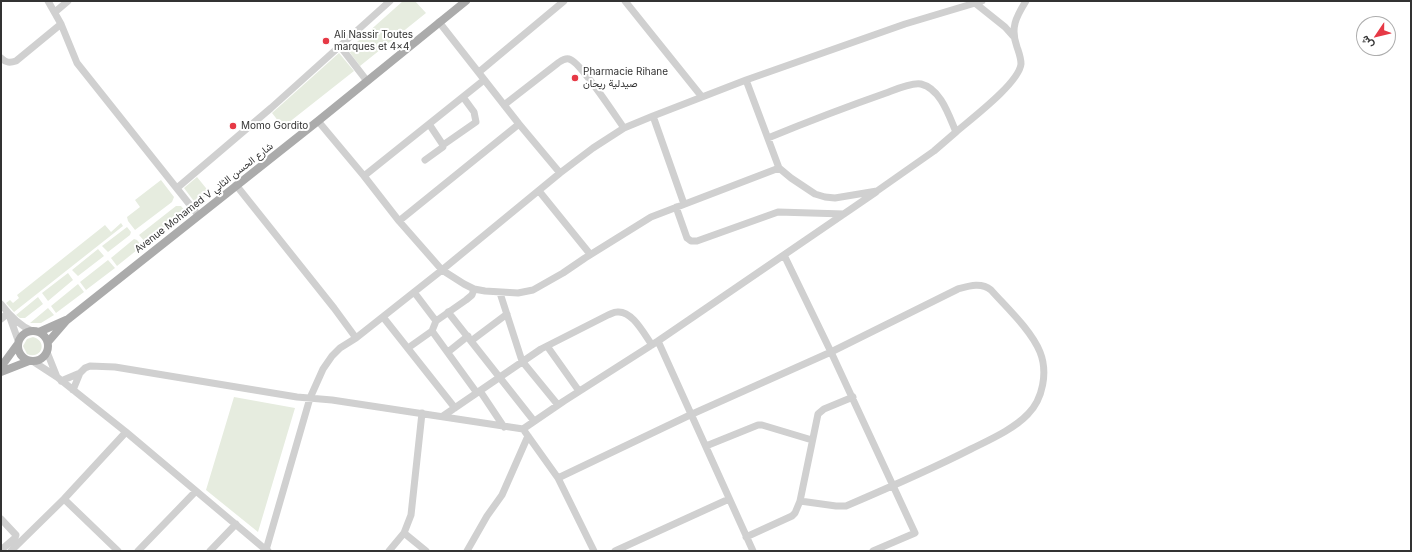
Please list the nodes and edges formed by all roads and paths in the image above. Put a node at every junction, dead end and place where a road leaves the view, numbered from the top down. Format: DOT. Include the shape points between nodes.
graph roads {
  1 [pos="48,1"];
  2 [pos="68,1"];
  3 [pos="390,1"];
  4 [pos="466,1"];
  5 [pos="564,1"];
  6 [pos="625,1"];
  7 [pos="1026,1"];
  8 [pos="979,2"];
  9 [pos="55,12"];
  10 [pos="439,22"];
  11 [pos="61,24"];
  12 [pos="1013,36"];
  13 [pos="340,46"];
  14 [pos="1,58"];
  15 [pos="479,72"];
  16 [pos="484,80"];
  17 [pos="746,80"];
  18 [pos="367,81"];
  19 [pos="463,97"];
  20 [pos="702,97"];
  21 [pos="504,105"];
  22 [pos="652,116"];
  23 [pos="318,121"];
  24 [pos="429,124"];
  25 [pos="519,124"];
  26 [pos="624,128"];
  27 [pos="956,132"];
  28 [pos="768,138"];
  29 [pos="443,145"];
  30 [pos="425,160"];
  31 [pos="780,168"];
  32 [pos="560,173"];
  33 [pos="364,176"];
  34 [pos="236,185"];
  35 [pos="177,188"];
  36 [pos="539,191"];
  37 [pos="877,192"];
  38 [pos="684,204"];
  39 [pos="676,207"];
  40 [pos="844,214"];
  41 [pos="198,215"];
  42 [pos="398,221"];
  43 [pos="590,254"];
  44 [pos="784,255"];
  45 [pos="442,270"];
  46 [pos="474,289"];
  47 [pos="414,292"];
  48 [pos="500,293"];
  49 [pos="1,304"];
  50 [pos="448,312"];
  51 [pos="9,314"];
  52 [pos="507,314"];
  53 [pos="383,317"];
  54 [pos="1,319"];
  55 [pos="67,320"];
  56 [pos="436,321"];
  57 [pos="36,331"];
  58 [pos="432,331"];
  59 [pos="356,338"];
  60 [pos="470,339"];
  61 [pos="48,342"];
  62 [pos="18,343"];
  63 [pos="655,343"];
  64 [pos="547,346"];
  65 [pos="408,348"];
  66 [pos="47,352"];
  67 [pos="448,352"];
  68 [pos="831,352"];
  69 [pos="31,361"];
  70 [pos="522,361"];
  71 [pos="1,367"];
  72 [pos="1,372"];
  73 [pos="80,373"];
  74 [pos="500,377"];
  75 [pos="59,379"];
  76 [pos="74,390"];
  77 [pos="579,391"];
  78 [pos="478,392"];
  79 [pos="853,397"];
  80 [pos="310,398"];
  81 [pos="558,405"];
  82 [pos="456,408"];
  83 [pos="422,414"];
  84 [pos="690,415"];
  85 [pos="443,416"];
  86 [pos="534,422"];
  87 [pos="504,427"];
  88 [pos="523,429"];
  89 [pos="126,432"];
  90 [pos="528,436"];
  91 [pos="812,440"];
  92 [pos="706,446"];
  93 [pos="558,478"];
  94 [pos="894,485"];
  95 [pos="196,491"];
  96 [pos="64,499"];
  97 [pos="729,499"];
  98 [pos="800,501"];
  99 [pos="1,519"];
  100 [pos="236,524"];
  101 [pos="404,532"];
  102 [pos="746,537"];
  103 [pos="1,550"];
  104 [pos="266,550"];
  105 [pos="11,551"];
  106 [pos="118,551"];
  107 [pos="138,551"];
  108 [pos="210,551"];
  109 [pos="390,551"];
  110 [pos="426,551"];
  111 [pos="467,551"];
  112 [pos="594,551"];
  113 [pos="616,551"];
  114 [pos="753,551"];
  115 [pos="873,551"];
  1 -- 9 [label="street"];
  2 -- 9 [label="street"];
  3 -- 13 [label="street"];
  4 -- 10 [label="main road, Avenue Mohamed V شارع الحسن الثاني"];
  5 -- 15 [label="street"];
  6 -- 20 [label="street"];
  7 -- 12 [label="street" via="1014,26"];
  8 -- 12 [label="street"];
  8 -- 17 [label="street" via="905,24"];
  9 -- 11 [label="street"];
  10 -- 15 [label="street"];
  10 -- 18 [label="main road, Avenue Mohamed V شارع الحسن الثاني"];
  11 -- 14 [label="street" via="16,61 10,63"];
  11 -- 35 [label="street" via="77,63"];
  12 -- 27 [label="street" via="1021,58 1021,66 1014,80"];
  13 -- 18 [label="street"];
  13 -- 35 [label="street"];
  15 -- 16 [label="street"];
  16 -- 19 [label="street"];
  16 -- 21 [label="street"];
  17 -- 20 [label="street"];
  17 -- 28 [label="street"];
  18 -- 23 [label="main road, Avenue Mohamed V شارع الحسن الثاني"];
  19 -- 24 [label="street"];
  19 -- 29 [label="street" via="474,112 476,122"];
  20 -- 22 [label="street"];
  21 -- 25 [label="street"];
  21 -- 26 [label="street" via="563,59 568,58 578,66 604,98"];
  22 -- 26 [label="street"];
  22 -- 38 [label="street"];
  23 -- 33 [label="street"];
  23 -- 34 [label="main road, Avenue Mohamed V شارع الحسن الثاني"];
  24 -- 29 [label="street"];
  24 -- 33 [label="street"];
  25 -- 32 [label="street"];
  25 -- 42 [label="street"];
  26 -- 32 [label="street"];
  27 -- 28 [label="street" via="941,100 933,90 920,84 869,98"];
  27 -- 37 [label="street"];
  28 -- 31 [label="street"];
  29 -- 30 [label="street"];
  31 -- 37 [label="street" via="815,194 825,197"];
  31 -- 38 [label="street"];
  32 -- 36 [label="street"];
  33 -- 42 [label="street"];
  34 -- 41 [label="main road, Avenue Mohamed V شارع الحسن الثاني"];
  34 -- 59 [label="street"];
  35 -- 41 [label="street"];
  36 -- 43 [label="street"];
  36 -- 45 [label="street"];
  37 -- 40 [label="street"];
  38 -- 39 [label="street"];
  39 -- 40 [label="street" via="687,238 691,241 778,212"];
  39 -- 43 [label="street" via="642,222"];
  40 -- 44 [label="street"];
  41 -- 55 [label="main road, Avenue Mohamed V شارع الحسن الثاني"];
  42 -- 45 [label="street"];
  43 -- 48 [label="street" via="533,290"];
  44 -- 63 [label="street"];
  44 -- 68 [label="street"];
  45 -- 46 [label="street"];
  45 -- 47 [label="street"];
  46 -- 48 [label="street"];
  46 -- 50 [label="street" via="472,295"];
  47 -- 53 [label="street"];
  47 -- 56 [label="street"];
  48 -- 52 [label="street"];
  49 -- 51 [label="street"];
  50 -- 56 [label="street"];
  50 -- 60 [label="street"];
  51 -- 54 [label="street"];
  51 -- 57 [label="street" via="20,324"];
  51 -- 62 [label="street"];
  52 -- 60 [label="street"];
  52 -- 70 [label="street"];
  53 -- 59 [label="street"];
  53 -- 65 [label="street"];
  55 -- 57 [label="main road, Avenue Mohamed V شارع الحسن الثاني"];
  55 -- 61 [label="main road, Avenue Mohamed V شارع الحسن الثاني"];
  56 -- 58 [label="street"];
  57 -- 61 [label="main road" via="43,334"];
  57 -- 62 [label="main road" via="24,333"];
  58 -- 65 [label="street"];
  58 -- 67 [label="street"];
  59 -- 80 [label="street" via="332,356"];
  60 -- 67 [label="street"];
  60 -- 74 [label="street"];
  61 -- 66 [label="main road"];
  62 -- 69 [label="main road" via="20,355"];
  62 -- 71 [label="main road"];
  63 -- 64 [label="street" via="631,316 617,312"];
  63 -- 77 [label="street"];
  63 -- 84 [label="street"];
  64 -- 70 [label="street"];
  64 -- 77 [label="street"];
  65 -- 82 [label="street"];
  66 -- 69 [label="main road" via="42,359"];
  66 -- 75 [label="street"];
  67 -- 78 [label="street"];
  68 -- 79 [label="street"];
  68 -- 84 [label="street"];
  68 -- 94 [label="street" via="954,291 977,285 986,286 991,290 1029,333 1040,352 1043,385 1036,404 1028,414 997,436"];
  69 -- 72 [label="main road"];
  69 -- 75 [label="street"];
  70 -- 74 [label="street"];
  70 -- 81 [label="street"];
  73 -- 75 [label="street"];
  73 -- 76 [label="street"];
  73 -- 80 [label="street" via="90,366 115,367"];
  74 -- 78 [label="street"];
  74 -- 86 [label="street"];
  75 -- 76 [label="street"];
  76 -- 89 [label="street"];
  77 -- 81 [label="street"];
  78 -- 82 [label="street"];
  78 -- 87 [label="street"];
  79 -- 91 [label="street" via="820,411"];
  79 -- 94 [label="street"];
  80 -- 83 [label="street"];
  80 -- 104 [label="street"];
  81 -- 86 [label="street"];
  82 -- 85 [label="street"];
  83 -- 85 [label="street"];
  83 -- 101 [label="street" via="411,515"];
  84 -- 92 [label="street"];
  84 -- 93 [label="street"];
  85 -- 87 [label="street"];
  86 -- 88 [label="street"];
  87 -- 88 [label="street"];
  88 -- 90 [label="street"];
  89 -- 95 [label="street"];
  89 -- 96 [label="street"];
  90 -- 93 [label="street"];
  90 -- 111 [label="street" via="502,495"];
  91 -- 92 [label="street" via="758,425"];
  91 -- 98 [label="street"];
  92 -- 97 [label="street"];
  93 -- 112 [label="street"];
  94 -- 98 [label="street" via="846,506"];
  94 -- 115 [label="street" via="915,533"];
  95 -- 100 [label="street"];
  95 -- 107 [label="street"];
  96 -- 105 [label="street"];
  96 -- 106 [label="street"];
  97 -- 102 [label="street"];
  97 -- 113 [label="street"];
  98 -- 102 [label="street" via="792,516"];
  99 -- 103 [label="street" via="16,534 16,538"];
  100 -- 104 [label="street"];
  100 -- 108 [label="street"];
  101 -- 109 [label="street"];
  101 -- 110 [label="street"];
  102 -- 114 [label="street"];
}
